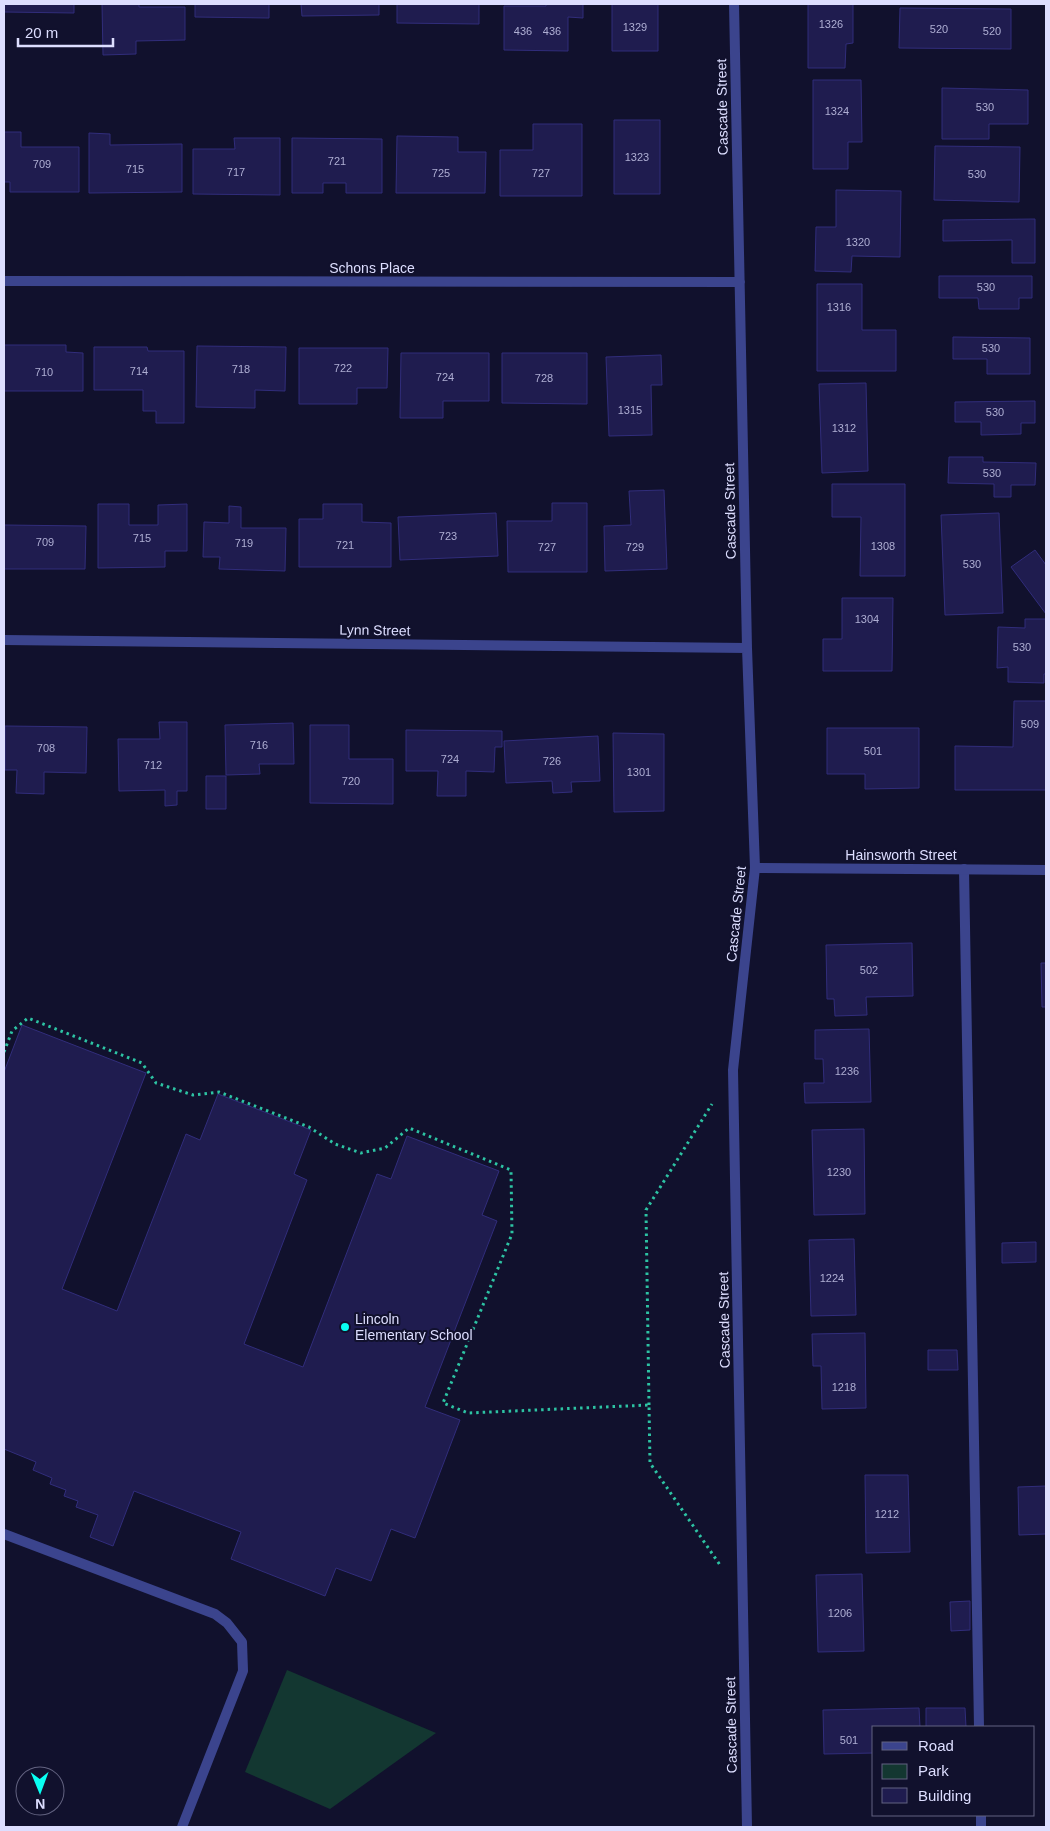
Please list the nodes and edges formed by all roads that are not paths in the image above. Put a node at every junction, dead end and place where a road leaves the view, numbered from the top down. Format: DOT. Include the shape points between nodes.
graph roads {
  1 [pos="734,4"];
  2 [pos="4,281"];
  3 [pos="740,282"];
  4 [pos="4,640"];
  5 [pos="747,648"];
  6 [pos="755,868"];
  7 [pos="964,869"];
  8 [pos="1046,870"];
  9 [pos="4,1534"];
  10 [pos="979,1726"];
  11 [pos="182,1827"];
  12 [pos="747,1827"];
  1 -- 3 [label="street, Cascade Street"];
  2 -- 3 [label="street, Schons Place"];
  3 -- 5 [label="street, Cascade Street"];
  4 -- 5 [label="street, Lynn Street"];
  5 -- 6 [label="street, Cascade Street"];
  6 -- 7 [label="street, Hainsworth Street"];
  6 -- 12 [label="street, Cascade Street" via="734,1070"];
  7 -- 8 [label="street, Hainsworth Street"];
  7 -- 10 [label="street"];
  9 -- 11 [label="street" via="215,1614 242,1642 243,1671"];
}
